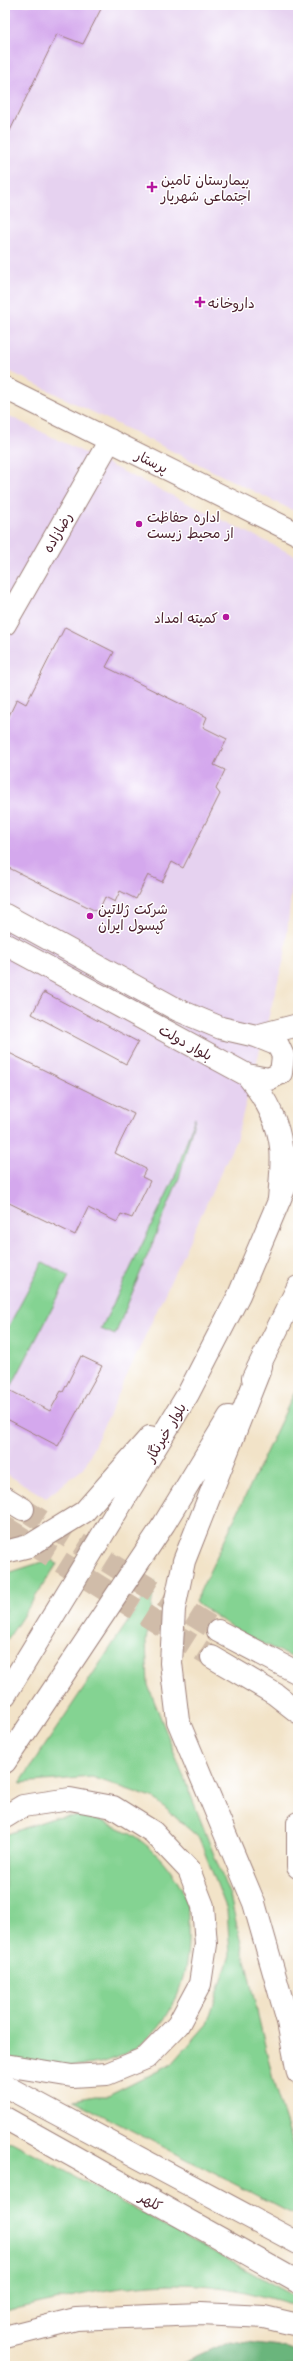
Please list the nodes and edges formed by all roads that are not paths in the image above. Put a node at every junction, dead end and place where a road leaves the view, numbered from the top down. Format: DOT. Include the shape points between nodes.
graph roads {
  1 [pos="5,388"];
  2 [pos="110,440"];
  3 [pos="298,534"];
  4 [pos="5,624"];
  5 [pos="5,914"];
  6 [pos="5,944"];
  7 [pos="298,1026"];
  8 [pos="256,1036"];
  9 [pos="246,1075"];
  10 [pos="298,1156"];
  11 [pos="279,1202"];
  12 [pos="298,1287"];
  13 [pos="261,1366"];
  14 [pos="188,1394"];
  15 [pos="5,1552"];
  16 [pos="218,1631"];
  17 [pos="212,1657"];
  18 [pos="298,1673"];
  19 [pos="5,1695"];
  20 [pos="298,1712"];
  21 [pos="5,1762"];
  22 [pos="5,1817"];
  23 [pos="298,1824"];
  24 [pos="298,1867"];
  25 [pos="5,2064"];
  26 [pos="298,2073"];
  27 [pos="5,2086"];
  28 [pos="5,2118"];
  29 [pos="298,2243"];
  30 [pos="298,2282"];
  31 [pos="298,2325"];
  32 [pos="5,2338"];
  1 -- 2 [label="main road, پرستار"];
  2 -- 3 [label="main road, پرستار"];
  2 -- 4 [label="main road, رضازاده"];
  5 -- 8 [label="main road, بلوار دولت" via="178,1010 221,1028"];
  6 -- 9 [label="main road, بلوار دولت"];
  7 -- 8 [label="main road, بلوار دولت"];
  8 -- 9 [label="main road" via="278,1045 283,1056 281,1073 269,1079"];
  9 -- 11 [label="main road, بلوار دولت" via="270,1108 281,1147"];
  10 -- 11 [label="main road, بلوار خبرنگار"];
  11 -- 14 [label="main road, بلوار خبرنگار" via="239,1295"];
  12 -- 13 [label="main road"];
  13 -- 21 [label="main road" via="164,1524"];
  13 -- 26 [label="main road" via="184,1561 174,1609 171,1664 178,1721 254,1902 288,2022"];
  14 -- 15 [label="main road" via="84,1512 29,1546"];
  14 -- 19 [label="main road, بلوار خبرنگار"];
  16 -- 18 [label="main road"];
  17 -- 20 [label="main road" via="275,1694"];
  22 -- 25 [label="main road" via="23,1806 70,1799 113,1807 153,1832 189,1870 203,1906 206,1944 200,1984 178,2024 146,2058 107,2074 72,2076"];
  23 -- 24 [label="main road"];
  27 -- 29 [label="main road"];
  28 -- 30 [label="main road, کلهر"];
  31 -- 32 [label="main road" via="264,2317 200,2314 76,2319"];
}
